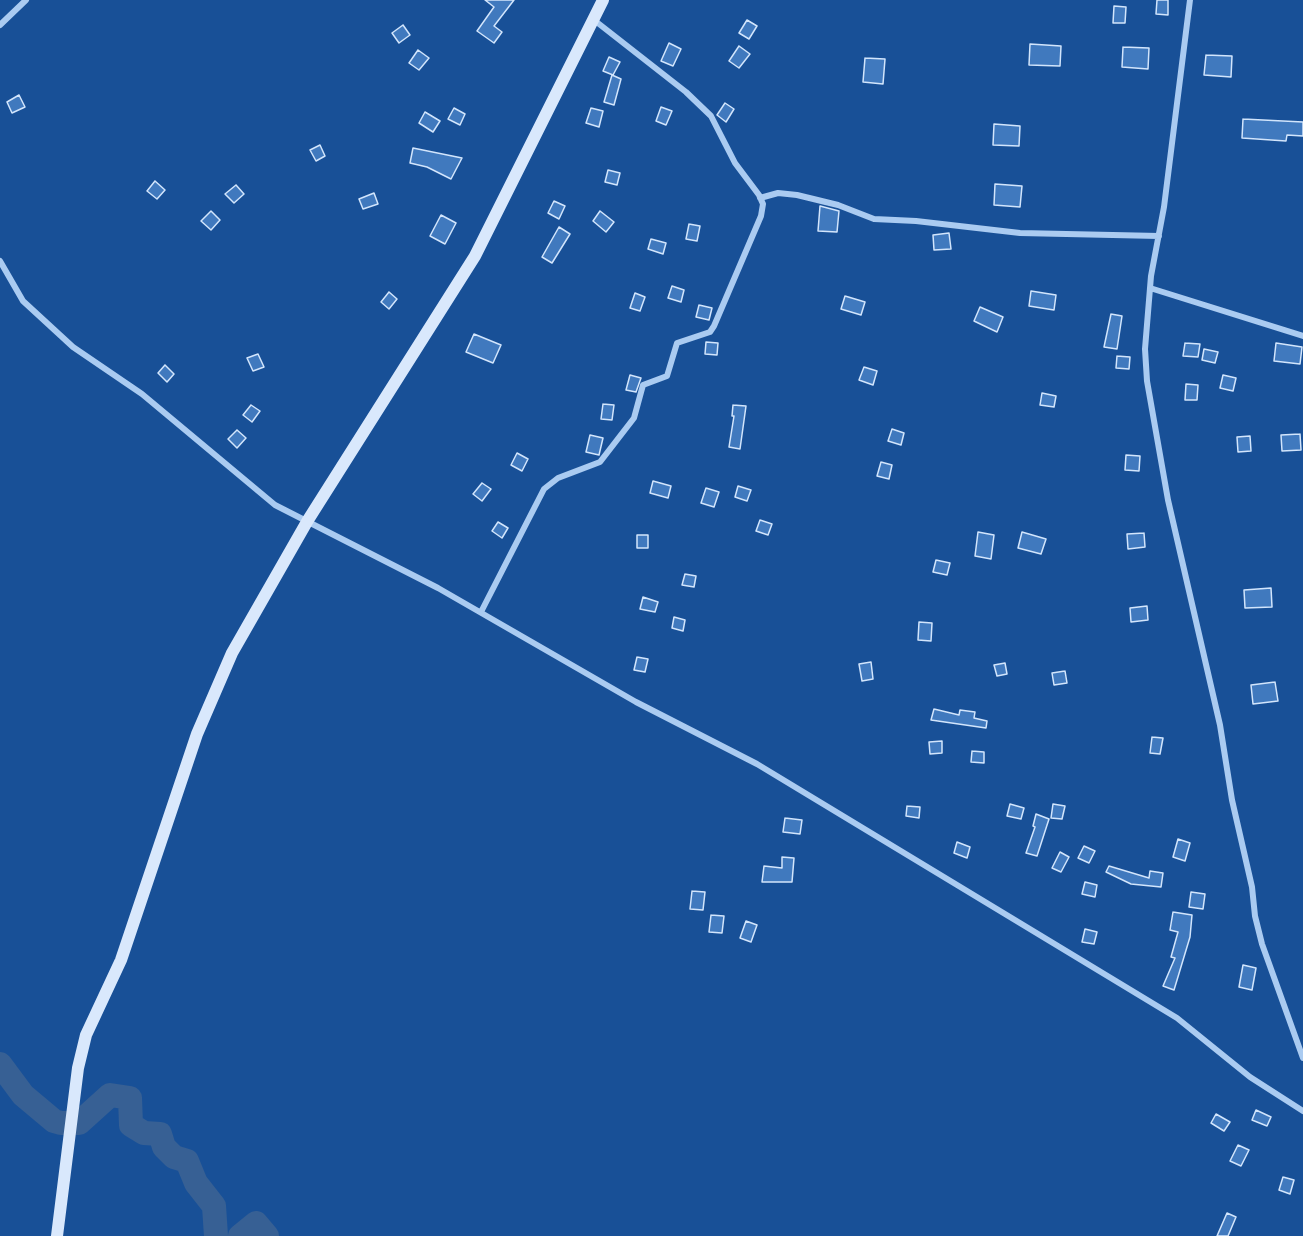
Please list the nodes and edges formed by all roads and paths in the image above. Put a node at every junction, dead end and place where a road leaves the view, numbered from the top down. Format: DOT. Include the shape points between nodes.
graph roads {
  1 [pos="26,0"];
  2 [pos="603,0"];
  3 [pos="1190,0"];
  4 [pos="593,20"];
  5 [pos="0,25"];
  6 [pos="760,198"];
  7 [pos="1159,236"];
  8 [pos="0,261"];
  9 [pos="1150,288"];
  10 [pos="1303,336"];
  11 [pos="309,520"];
  12 [pos="481,612"];
  13 [pos="1303,1058"];
  14 [pos="1303,1111"];
  15 [pos="57,1236"];
  1 -- 5 [label="street"];
  2 -- 4 [label="street"];
  3 -- 7 [label="street"];
  4 -- 6 [label="street" via="711,116 735,163"];
  4 -- 11 [label="street" via="475,256"];
  6 -- 7 [label="street" via="797,195 874,219 1020,233"];
  6 -- 12 [label="street" via="761,216 710,332 677,343 667,376 643,385 634,418 600,462 558,478 544,489"];
  7 -- 9 [label="street"];
  8 -- 11 [label="street" via="23,301 74,347 142,394 275,505"];
  9 -- 10 [label="street"];
  9 -- 13 [label="street" via="1145,349 1147,381 1168,500 1220,725 1255,916"];
  11 -- 12 [label="street"];
  11 -- 15 [label="street" via="232,653 197,734 121,960 86,1035 78,1068"];
  12 -- 14 [label="street" via="636,702 757,764 1177,1018 1250,1077"];
}
